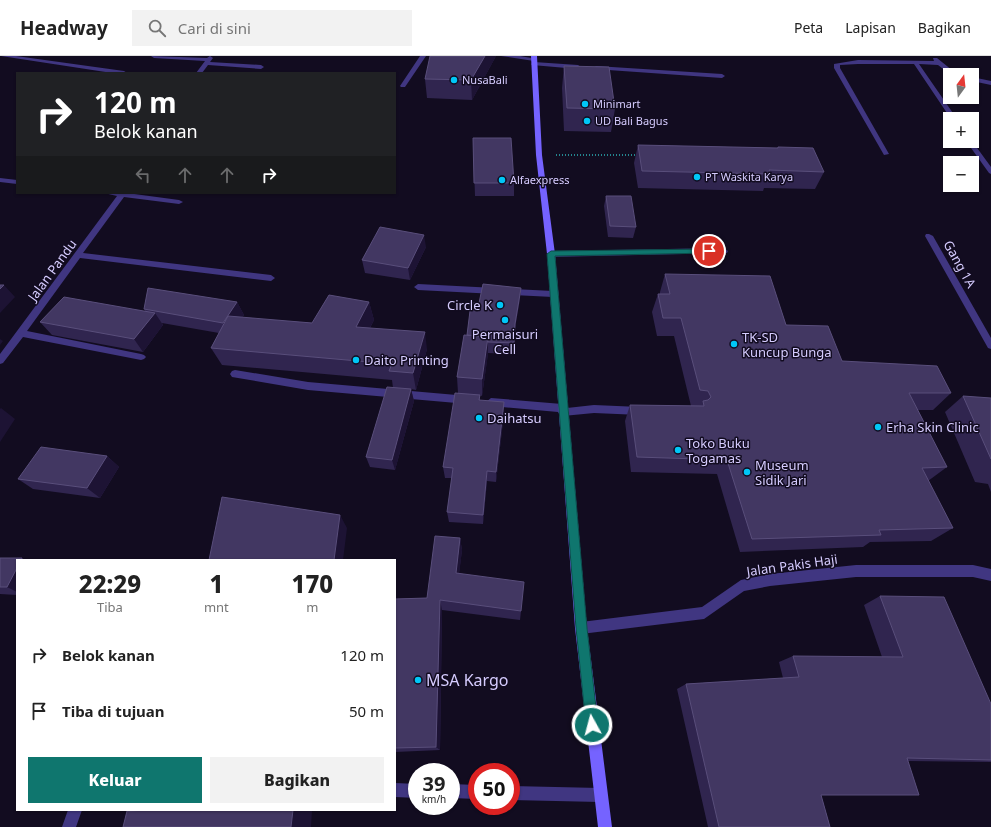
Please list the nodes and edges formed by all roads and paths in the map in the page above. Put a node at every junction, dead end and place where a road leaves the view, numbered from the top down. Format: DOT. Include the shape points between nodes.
graph roads {
  1 [pos="4,56"];
  2 [pos="154,56"];
  3 [pos="423,56"];
  4 [pos="504,56"];
  5 [pos="932,56"];
  6 [pos="208,60"];
  7 [pos="534,60"];
  8 [pos="915,62"];
  9 [pos="939,63"];
  10 [pos="261,67"];
  11 [pos="946,68"];
  12 [pos="117,72"];
  13 [pos="200,72"];
  14 [pos="722,76"];
  15 [pos="979,80"];
  16 [pos="991,82"];
  17 [pos="403,86"];
  18 [pos="949,112"];
  19 [pos="974,148"];
  20 [pos="886,154"];
  21 [pos="539,155"];
  22 [pos="642,155"];
  23 [pos="991,172"];
  24 [pos="0,180"];
  25 [pos="16,182"];
  26 [pos="122,194"];
  27 [pos="179,202"];
  28 [pos="929,236"];
  29 [pos="724,251"];
  30 [pos="551,254"];
  31 [pos="78,255"];
  32 [pos="270,278"];
  33 [pos="418,287"];
  34 [pos="553,294"];
  35 [pos="21,332"];
  36 [pos="991,346"];
  37 [pos="141,357"];
  38 [pos="0,361"];
  39 [pos="235,374"];
  40 [pos="562,410"];
  41 [pos="649,411"];
  42 [pos="991,575"];
  43 [pos="581,628"];
  44 [pos="396,790"];
  45 [pos="408,790"];
  46 [pos="520,793"];
  47 [pos="600,795"];
  48 [pos="75,811"];
  49 [pos="69,827"];
  50 [pos="604,827"];
  1 -- 12 [label="street"];
  2 -- 6 [label="street"];
  3 -- 17 [label="street"];
  4 -- 7 [label="street"];
  5 -- 9 [label="street"];
  6 -- 10 [label="street"];
  6 -- 13 [label="street"];
  7 -- 14 [label="street"];
  7 -- 21 [label="main road"];
  8 -- 9 [label="street"];
  8 -- 18 [label="street"];
  8 -- 20 [label="street" via="837,64"];
  9 -- 11 [label="street"];
  15 -- 16 [label="street"];
  19 -- 23 [label="street"];
  21 -- 22 [label="path"];
  21 -- 30 [label="main road"];
  24 -- 25 [label="street"];
  26 -- 27 [label="street"];
  26 -- 31 [label="street, Jalan Pandu"];
  28 -- 36 [label="street, Gang 1A"];
  29 -- 30 [label="street"];
  30 -- 34 [label="main road"];
  31 -- 32 [label="street"];
  31 -- 35 [label="street, Jalan Pandu"];
  33 -- 34 [label="street"];
  34 -- 40 [label="main road"];
  35 -- 37 [label="street"];
  35 -- 38 [label="street, Jalan Pandu"];
  39 -- 40 [label="street" via="308,386"];
  40 -- 41 [label="street"];
  40 -- 43 [label="main road"];
  42 -- 43 [label="street, Jalan Pakis Haji" via="973,571 856,571 770,580 741,586 704,613"];
  43 -- 47 [label="main road"];
  44 -- 45 [label="street"];
  46 -- 47 [label="street"];
  47 -- 50 [label="main road"];
  48 -- 49 [label="street"];
}
